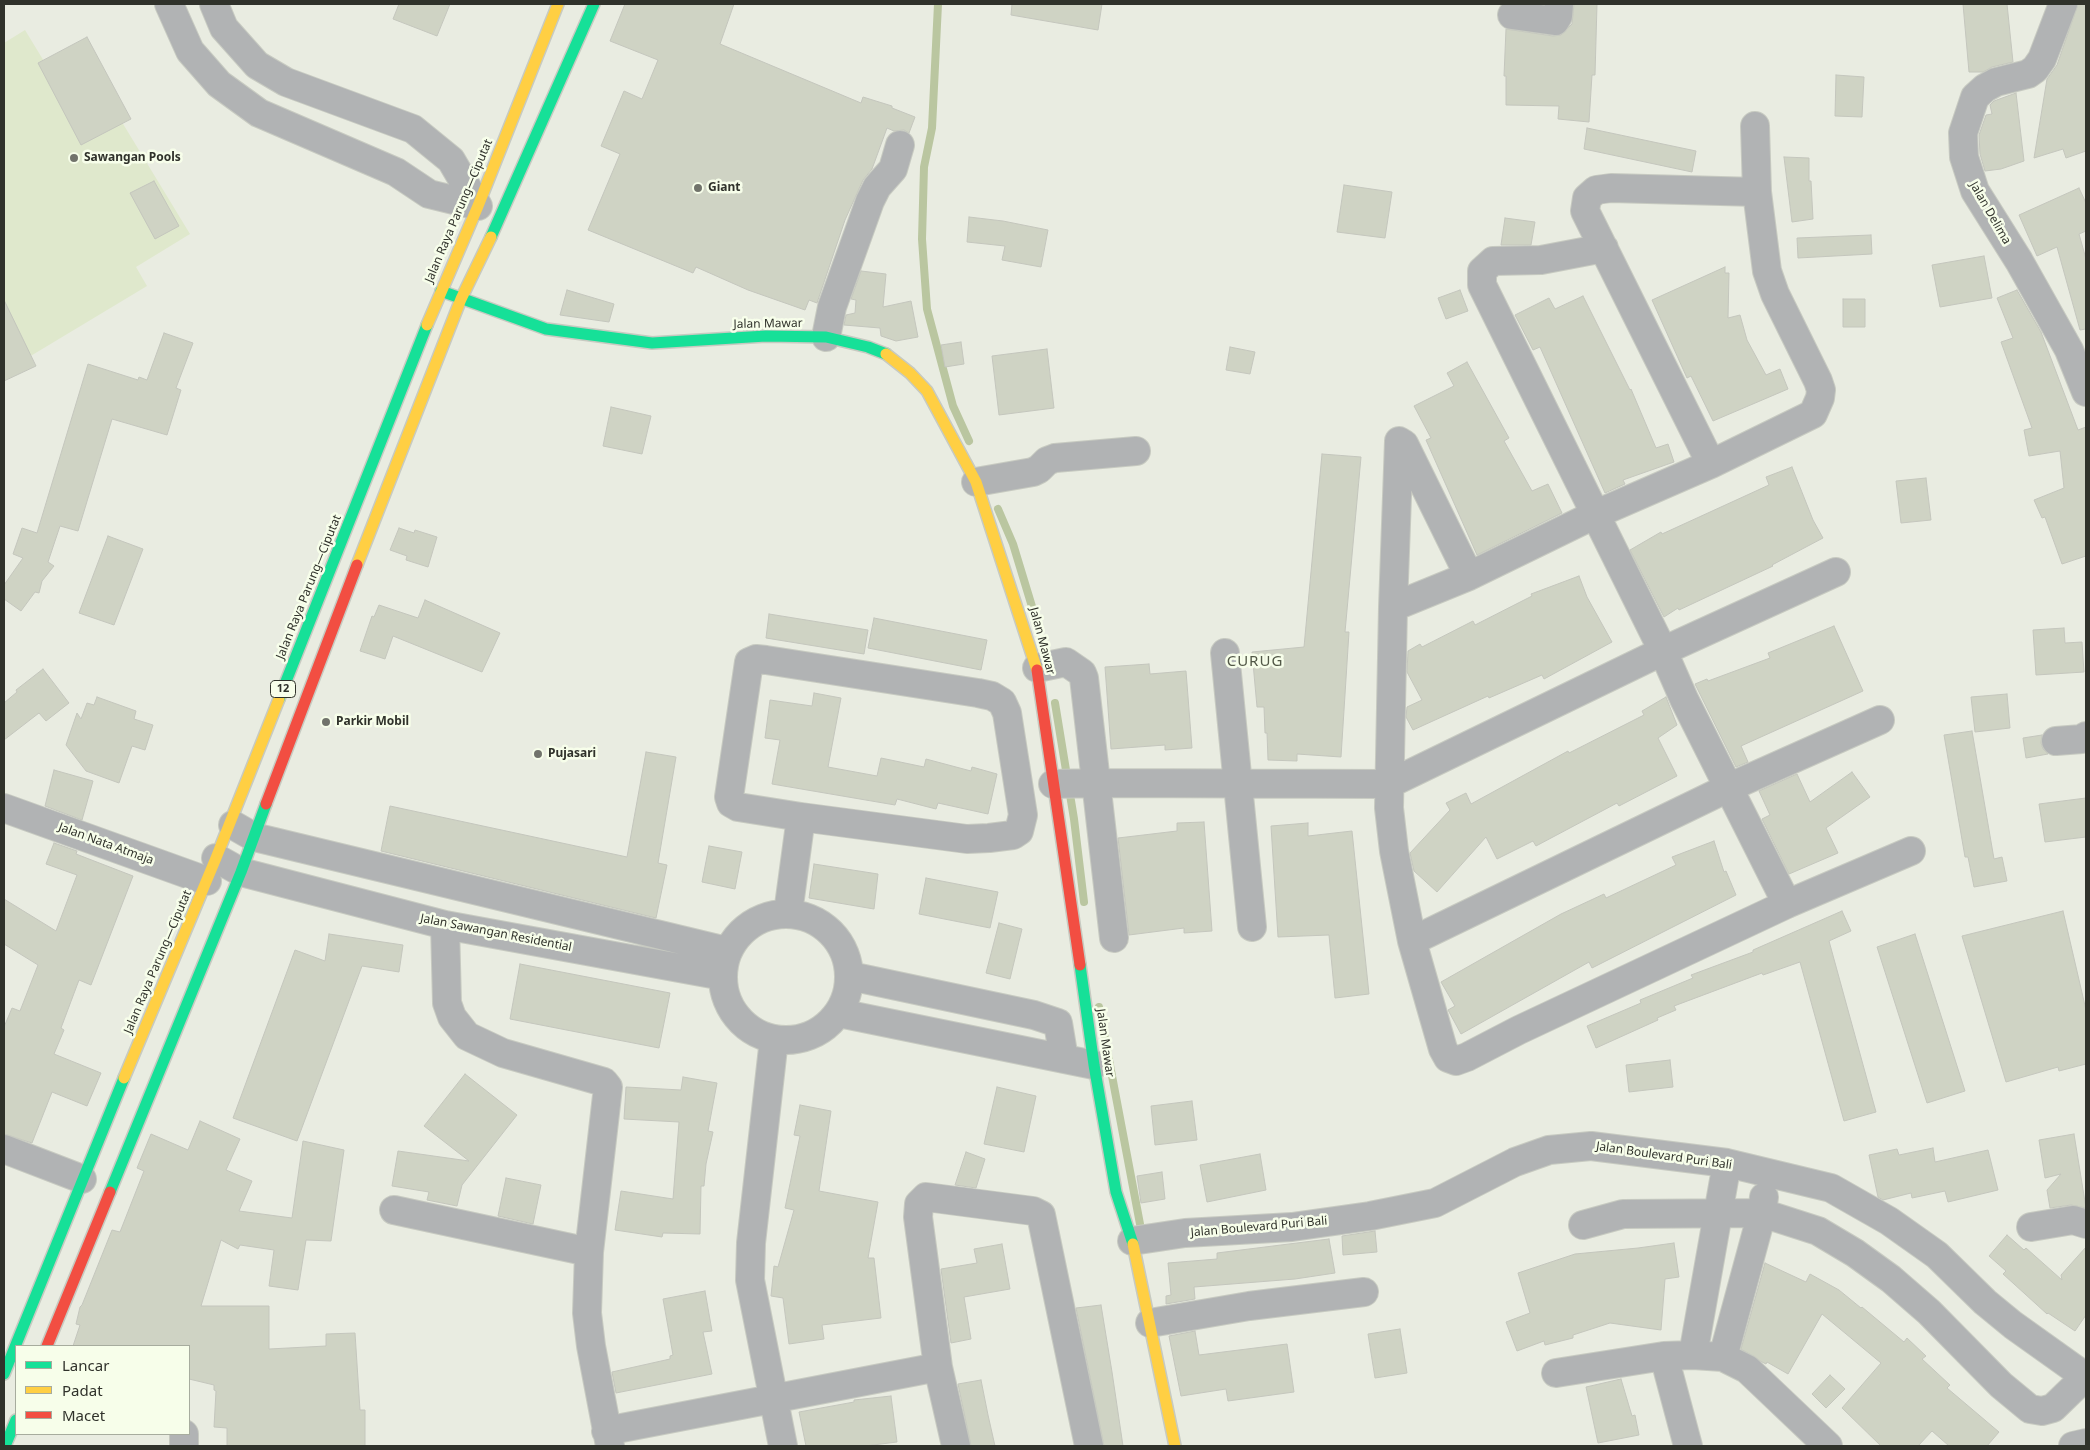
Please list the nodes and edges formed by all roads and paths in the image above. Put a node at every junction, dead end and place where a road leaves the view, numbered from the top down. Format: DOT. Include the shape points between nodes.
graph roads {
  1 [pos="169,4"];
  2 [pos="214,4"];
  3 [pos="558,4"];
  4 [pos="594,4"];
  5 [pos="1559,4"];
  6 [pos="2063,4"];
  7 [pos="1512,15"];
  8 [pos="1755,126"];
  9 [pos="900,145"];
  10 [pos="1757,192"];
  11 [pos="478,206"];
  12 [pos="1604,248"];
  13 [pos="441,291"];
  14 [pos="461,299"];
  15 [pos="826,338"];
  16 [pos="2078,348"];
  17 [pos="2086,392"];
  18 [pos="1136,451"];
  19 [pos="1710,464"];
  20 [pos="980,481"];
  21 [pos="1594,515"];
  22 [pos="1836,572"];
  23 [pos="1469,576"];
  24 [pos="1393,607"];
  25 [pos="1663,651"];
  26 [pos="1224,653"];
  27 [pos="1048,665"];
  28 [pos="1880,720"];
  29 [pos="2086,736"];
  30 [pos="2056,741"];
  31 [pos="1073,784"];
  32 [pos="1237,784"];
  33 [pos="1389,784"];
  34 [pos="1730,787"];
  35 [pos="4,808"];
  36 [pos="801,816"];
  37 [pos="230,823"];
  38 [pos="254,838"];
  39 [pos="1911,851"];
  40 [pos="212,869"];
  41 [pos="241,872"];
  42 [pos="1787,904"];
  43 [pos="788,913"];
  44 [pos="445,925"];
  45 [pos="1096,926"];
  46 [pos="1252,927"];
  47 [pos="1412,941"];
  48 [pos="725,964"];
  49 [pos="850,976"];
  50 [pos="839,1013"];
  51 [pos="148,1020"];
  52 [pos="177,1030"];
  53 [pos="774,1039"];
  54 [pos="1064,1059"];
  55 [pos="1094,1065"];
  56 [pos="4,1149"];
  57 [pos="1726,1163"];
  58 [pos="1768,1174"];
  59 [pos="82,1179"];
  60 [pos="394,1210"];
  61 [pos="1718,1212"];
  62 [pos="1762,1213"];
  63 [pos="2086,1224"];
  64 [pos="1583,1225"];
  65 [pos="2031,1227"];
  66 [pos="1132,1241"];
  67 [pos="589,1252"];
  68 [pos="1364,1292"];
  69 [pos="1150,1323"];
  70 [pos="16,1345"];
  71 [pos="48,1345"];
  72 [pos="15,1346"];
  73 [pos="1693,1355"];
  74 [pos="1664,1356"];
  75 [pos="1722,1357"];
  76 [pos="938,1367"];
  77 [pos="1556,1373"];
  78 [pos="4,1374"];
  79 [pos="2086,1377"];
  80 [pos="774,1398"];
  81 [pos="15,1422"];
  82 [pos="608,1439"];
  83 [pos="2086,1443"];
  84 [pos="1820,1445"];
  85 [pos="5,1446"];
  86 [pos="783,1446"];
  87 [pos="956,1446"];
  88 [pos="1089,1446"];
  89 [pos="1175,1446"];
  90 [pos="1688,1446"];
  91 [pos="2073,1446"];
  1 -- 11 [label="street" via="190,51 219,84 259,113 396,172 429,194"];
  2 -- 11 [label="street" via="224,28 257,65 286,82 414,129 451,160"];
  3 -- 11 [label="main road, Jalan Raya Parung—Ciputat / 12"];
  4 -- 14 [label="main road, 12"];
  5 -- 7 [label="street" via="1555,21"];
  6 -- 16 [label="street, Jalan Delima" via="2035,69 2028,74 1996,82 1975,97 1964,133 1964,156 1975,191"];
  8 -- 10 [label="street"];
  9 -- 15 [label="street" via="893,169 870,201 832,307"];
  10 -- 12 [label="street" via="1596,190 1587,198 1585,211"];
  10 -- 19 [label="street" via="1767,271 1818,381 1820,398 1813,414"];
  11 -- 13 [label="main road, Jalan Raya Parung—Ciputat / 12"];
  12 -- 19 [label="street"];
  12 -- 21 [label="street" via="1541,260 1494,261 1482,271 1482,285"];
  13 -- 14 [label="main road, Jalan Mawar"];
  13 -- 37 [label="main road, Jalan Raya Parung—Ciputat / 12"];
  14 -- 15 [label="main road, Jalan Mawar" via="546,328 643,342 766,336"];
  14 -- 38 [label="main road, 12"];
  15 -- 20 [label="main road, Jalan Mawar" via="868,347 890,356 910,373 928,391"];
  16 -- 17 [label="street, Jalan Delima"];
  18 -- 20 [label="street" via="1055,458 1033,472"];
  19 -- 21 [label="street"];
  20 -- 27 [label="main road, Jalan Mawar"];
  21 -- 23 [label="street"];
  21 -- 25 [label="street"];
  22 -- 25 [label="street"];
  23 -- 24 [label="street"];
  23 -- 24 [label="street" via="1404,444 1399,441"];
  24 -- 33 [label="street"];
  25 -- 33 [label="street"];
  25 -- 34 [label="street"];
  26 -- 32 [label="street"];
  27 -- 31 [label="main road, Jalan Mawar"];
  27 -- 31 [label="street" via="1082,673 1084,678"];
  28 -- 34 [label="street"];
  29 -- 30 [label="street"];
  31 -- 32 [label="street"];
  31 -- 45 [label="street"];
  31 -- 45 [label="main road, Jalan Mawar"];
  32 -- 33 [label="street"];
  32 -- 46 [label="street"];
  33 -- 47 [label="street" via="1394,851"];
  34 -- 42 [label="street"];
  34 -- 47 [label="street"];
  35 -- 40 [label="street, Jalan Nata Atmaja"];
  36 -- 36 [label="street" via="738,807 731,803 732,767 749,662 766,660 978,693 1002,702 1007,713 1023,815 1019,831 1012,835 967,839"];
  36 -- 43 [label="street"];
  37 -- 38 [label="street"];
  37 -- 40 [label="main road, Jalan Raya Parung—Ciputat / 12"];
  38 -- 41 [label="main road, 12"];
  38 -- 48 [label="street"];
  39 -- 42 [label="street"];
  40 -- 41 [label="street, Jalan Sawangan Residential"];
  40 -- 51 [label="main road, Jalan Raya Parung—Ciputat / 12"];
  41 -- 44 [label="street, Jalan Sawangan Residential"];
  41 -- 52 [label="main road, 12"];
  42 -- 47 [label="street" via="1456,1061 1448,1058 1443,1049"];
  43 -- 48 [label="street" via="763,917 738,935"];
  43 -- 49 [label="street" via="819,922 842,945"];
  44 -- 48 [label="street, Jalan Sawangan Residential"];
  44 -- 67 [label="street" via="447,1003 452,1017 467,1036 503,1053 604,1082 608,1087"];
  45 -- 55 [label="main road, Jalan Mawar"];
  48 -- 53 [label="street" via="724,992 731,1009 742,1023"];
  49 -- 50 [label="street" via="848,995"];
  49 -- 54 [label="street" via="1034,1015 1058,1023"];
  50 -- 53 [label="street" via="826,1027 810,1036"];
  50 -- 54 [label="street"];
  51 -- 52 [label="main road"];
  51 -- 59 [label="main road, Jalan Raya Parung—Ciputat / 12"];
  52 -- 71 [label="main road, 12"];
  53 -- 80 [label="street" via="751,1243 750,1280"];
  54 -- 55 [label="street"];
  55 -- 66 [label="main road, Jalan Mawar" via="1116,1192"];
  56 -- 59 [label="street"];
  57 -- 58 [label="street, Jalan Boulevard Puri Bali"];
  57 -- 61 [label="street"];
  57 -- 66 [label="street, Jalan Boulevard Puri Bali" via="1591,1146 1548,1150 1515,1162 1435,1203 1292,1227 1184,1233"];
  58 -- 62 [label="street"];
  58 -- 79 [label="street, Jalan Boulevard Puri Bali" via="1831,1188 1948,1251 1985,1302"];
  59 -- 70 [label="main road, Jalan Raya Parung—Ciputat / 12"];
  60 -- 67 [label="street"];
  61 -- 62 [label="street"];
  61 -- 64 [label="street" via="1622,1214"];
  61 -- 73 [label="street"];
  62 -- 75 [label="street"];
  62 -- 79 [label="street" via="1818,1231 1891,1279 2030,1409 2054,1408"];
  63 -- 65 [label="street" via="2073,1220"];
  66 -- 69 [label="main road, Jalan Mawar"];
  67 -- 82 [label="street" via="587,1313"];
  68 -- 69 [label="street" via="1249,1306"];
  69 -- 89 [label="main road, Jalan Mawar"];
  72 -- 78 [label="main road, Jalan Raya Parung—Ciputat / 12"];
  73 -- 74 [label="street"];
  73 -- 75 [label="street"];
  74 -- 77 [label="street"];
  74 -- 90 [label="street"];
  75 -- 84 [label="street" via="1747,1369"];
  76 -- 80 [label="street"];
  76 -- 87 [label="street"];
  76 -- 88 [label="street" via="919,1204 926,1197 940,1198 1038,1213 1044,1219"];
  80 -- 82 [label="street"];
  80 -- 86 [label="street"];
  81 -- 85 [label="main road"];
  83 -- 91 [label="street"];
}
